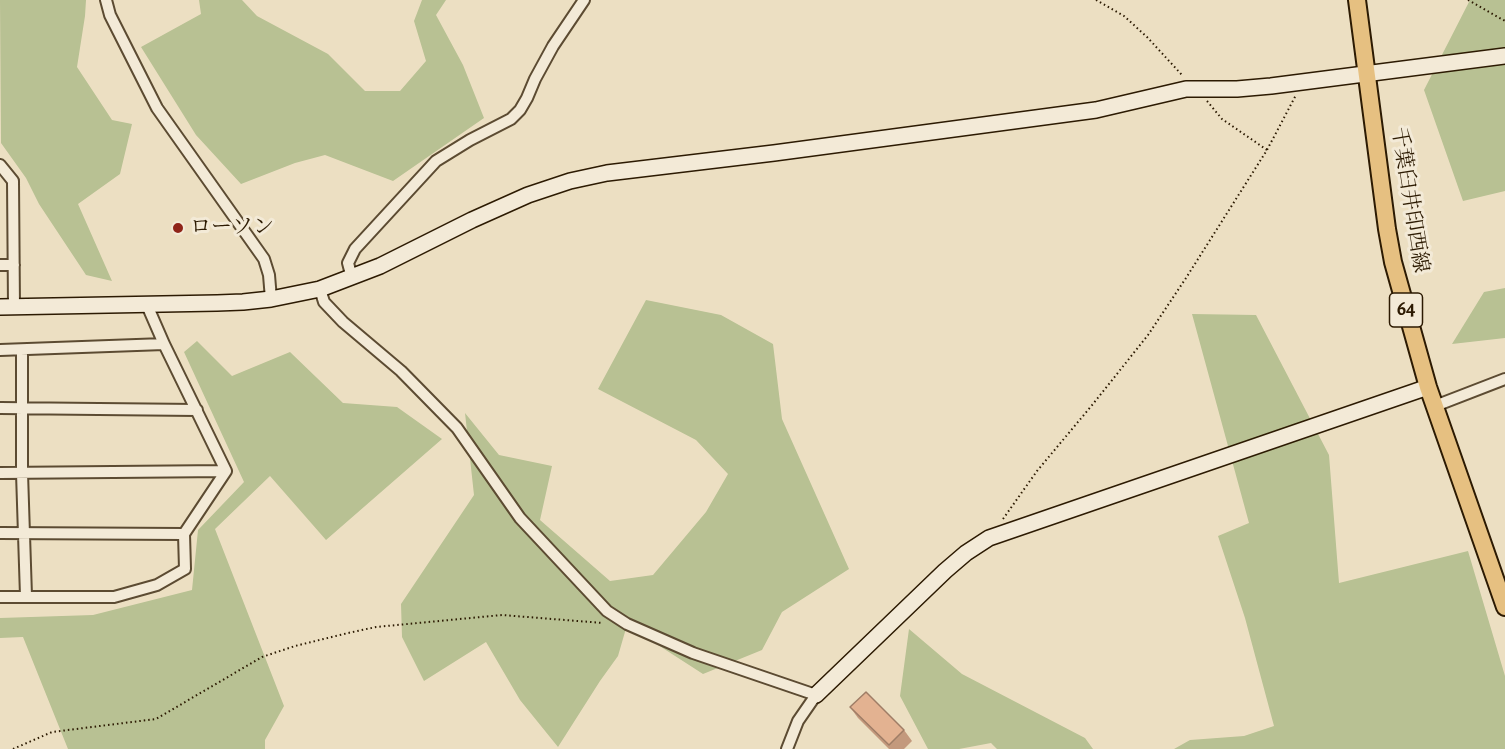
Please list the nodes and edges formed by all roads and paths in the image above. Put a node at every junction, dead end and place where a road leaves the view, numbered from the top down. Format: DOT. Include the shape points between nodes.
graph roads {
  1 [pos="105,0"];
  2 [pos="584,0"];
  3 [pos="1096,0"];
  4 [pos="1358,0"];
  5 [pos="1468,0"];
  6 [pos="1505,21"];
  7 [pos="1505,56"];
  8 [pos="1367,73"];
  9 [pos="1304,82"];
  10 [pos="1204,88"];
  11 [pos="1186,89"];
  12 [pos="1267,150"];
  13 [pos="0,165"];
  14 [pos="13,206"];
  15 [pos="0,207"];
  16 [pos="0,265"];
  17 [pos="14,265"];
  18 [pos="351,278"];
  19 [pos="320,289"];
  20 [pos="271,298"];
  21 [pos="147,305"];
  22 [pos="7,307"];
  23 [pos="164,344"];
  24 [pos="0,350"];
  25 [pos="22,350"];
  26 [pos="1505,379"];
  27 [pos="1428,387"];
  28 [pos="1435,406"];
  29 [pos="0,408"];
  30 [pos="23,408"];
  31 [pos="197,410"];
  32 [pos="226,471"];
  33 [pos="0,473"];
  34 [pos="22,473"];
  35 [pos="23,532"];
  36 [pos="0,533"];
  37 [pos="184,534"];
  38 [pos="989,538"];
  39 [pos="26,596"];
  40 [pos="0,597"];
  41 [pos="1505,607"];
  42 [pos="604,622"];
  43 [pos="816,695"];
  44 [pos="13,749"];
  45 [pos="787,749"];
  1 -- 20 [label="street" via="157,108 264,260"];
  2 -- 18 [label="street" via="553,46 520,110 511,119 436,161 355,249 348,263"];
  3 -- 11 [label="path" via="1124,16 1147,37 1185,79"];
  4 -- 8 [label="main road, 千葉臼井印西線 / 64"];
  5 -- 6 [label="path"];
  7 -- 8 [label="street"];
  8 -- 9 [label="street"];
  8 -- 27 [label="main road, 千葉臼井印西線 / 64" via="1393,262"];
  9 -- 10 [label="street"];
  9 -- 12 [label="path"];
  10 -- 11 [label="street"];
  10 -- 12 [label="path" via="1209,105 1222,119"];
  11 -- 18 [label="street" via="1096,110 570,181 481,215"];
  12 -- 38 [label="path" via="1148,335 1037,471"];
  13 -- 14 [label="street" via="13,181"];
  14 -- 15 [label="street"];
  14 -- 17 [label="street"];
  16 -- 17 [label="street"];
  17 -- 22 [label="street"];
  18 -- 19 [label="street"];
  19 -- 20 [label="street"];
  19 -- 43 [label="street" via="324,302 343,322 401,371 457,428 520,518 607,611 693,654"];
  20 -- 21 [label="street"];
  21 -- 22 [label="street"];
  21 -- 23 [label="street"];
  23 -- 25 [label="street"];
  23 -- 31 [label="street"];
  24 -- 25 [label="street"];
  25 -- 30 [label="street"];
  26 -- 28 [label="street"];
  27 -- 28 [label="main road, 千葉臼井印西線 / 64"];
  27 -- 38 [label="street"];
  28 -- 41 [label="main road, 千葉臼井印西線 / 64"];
  29 -- 30 [label="street"];
  30 -- 31 [label="street"];
  30 -- 34 [label="street"];
  31 -- 32 [label="street"];
  32 -- 34 [label="street"];
  32 -- 37 [label="street"];
  33 -- 34 [label="street"];
  34 -- 35 [label="street"];
  35 -- 36 [label="street"];
  35 -- 37 [label="street"];
  35 -- 39 [label="street"];
  37 -- 39 [label="street" via="186,569 157,585 114,597"];
  38 -- 43 [label="street" via="945,571"];
  39 -- 40 [label="street"];
  42 -- 44 [label="path" via="502,615 348,633 262,657 156,719 52,732"];
  43 -- 45 [label="street" via="798,721"];
}
